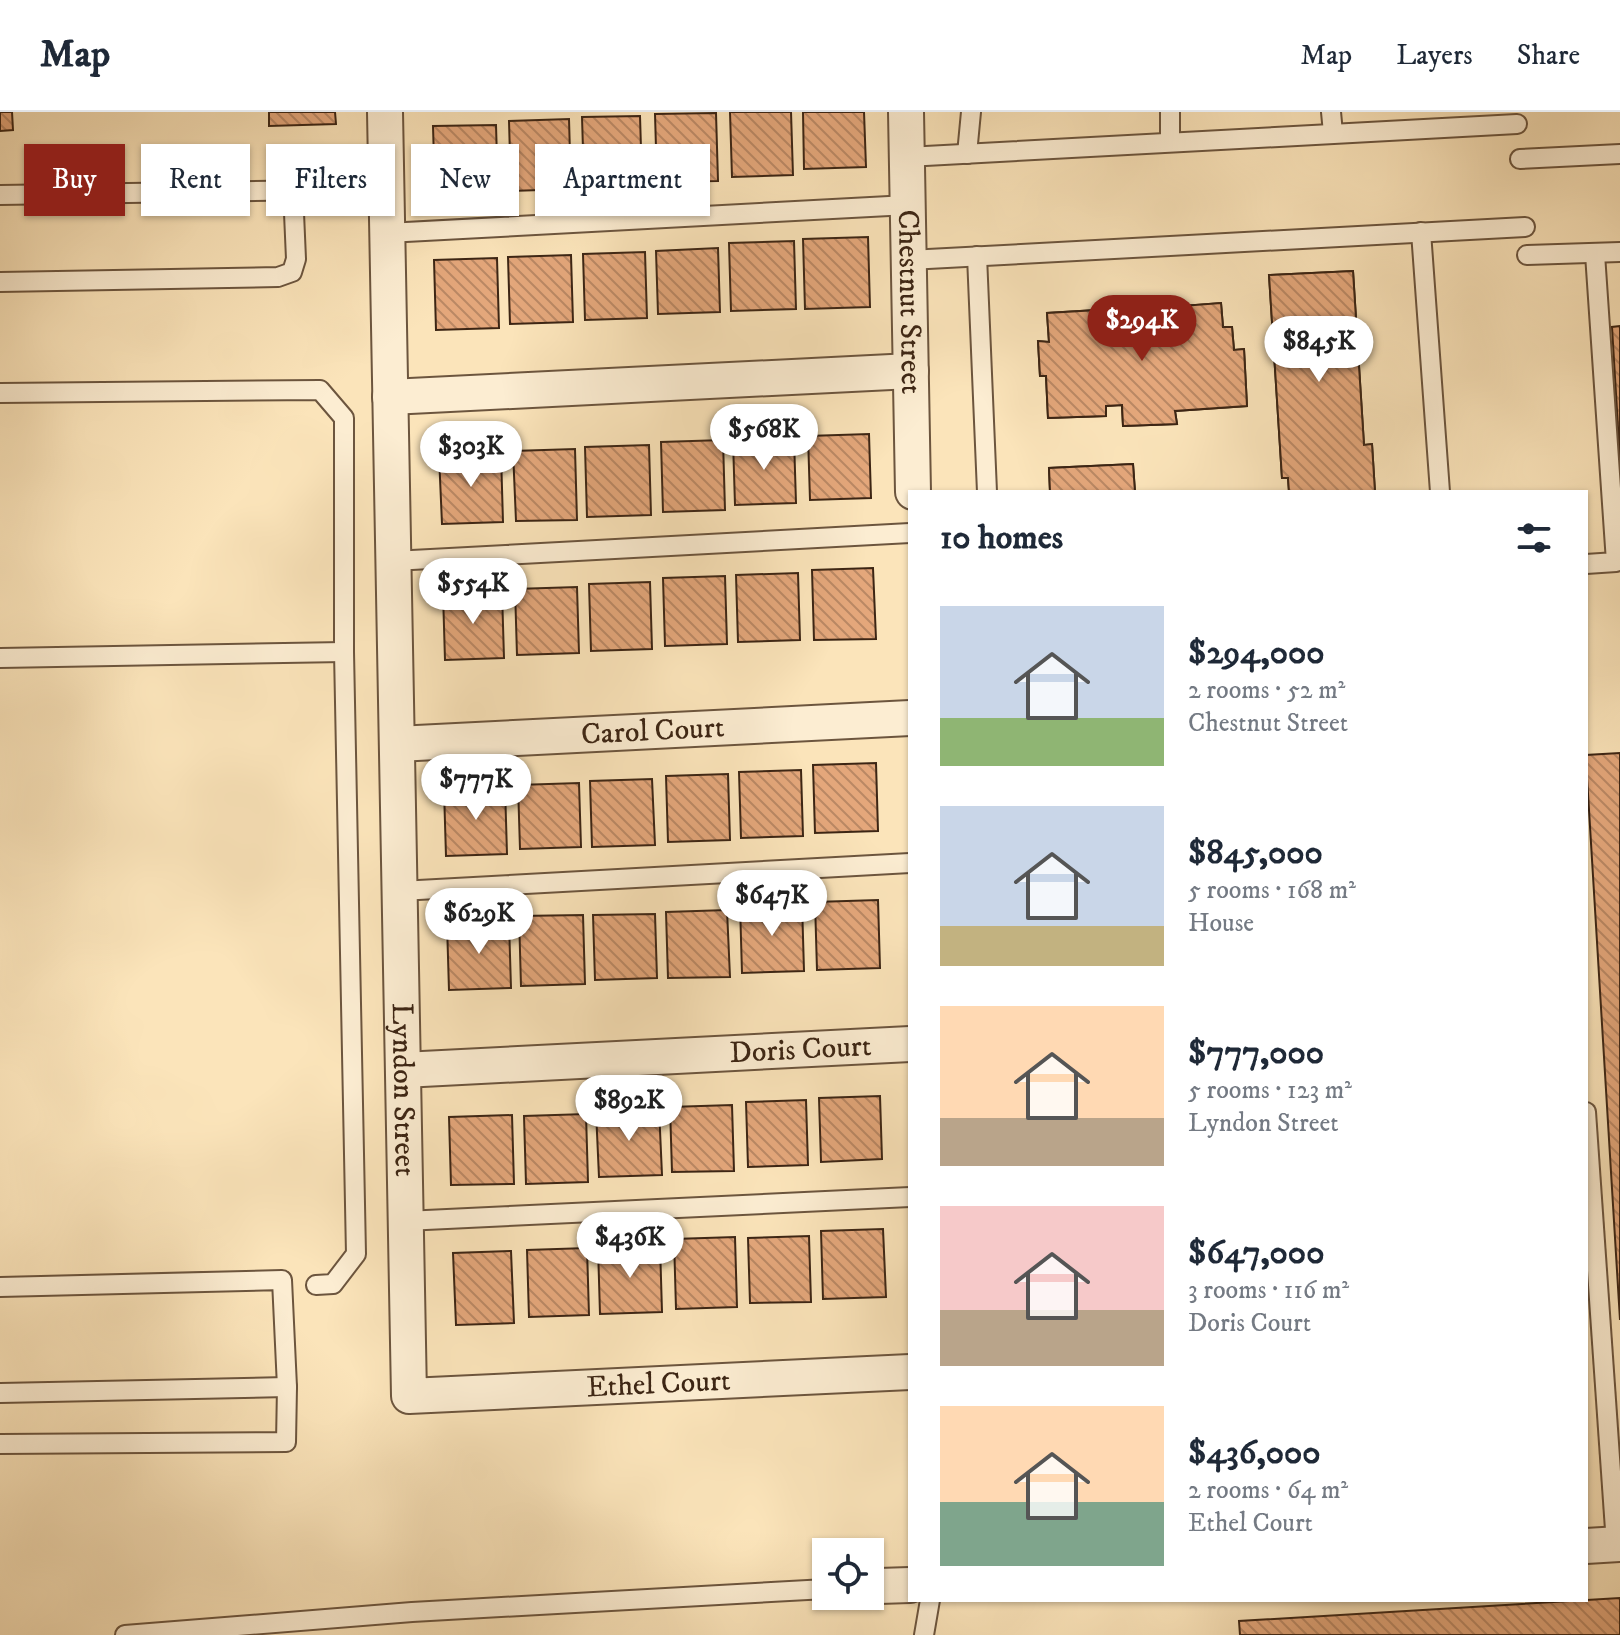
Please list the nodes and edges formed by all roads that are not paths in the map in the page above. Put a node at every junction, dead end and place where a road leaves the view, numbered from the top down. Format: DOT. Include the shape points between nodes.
graph roads {
  1 [pos="385,112"];
  2 [pos="906,112"];
  3 [pos="971,112"];
  4 [pos="1170,112"];
  5 [pos="1331,112"];
  6 [pos="1517,124"];
  7 [pos="1333,133"];
  8 [pos="1170,142"];
  9 [pos="385,144"];
  10 [pos="967,154"];
  11 [pos="1620,154"];
  12 [pos="907,157"];
  13 [pos="1520,159"];
  14 [pos="266,190"];
  15 [pos="0,195"];
  16 [pos="908,205"];
  17 [pos="294,216"];
  18 [pos="387,216"];
  19 [pos="1525,227"];
  20 [pos="1421,232"];
  21 [pos="387,233"];
  22 [pos="1620,252"];
  23 [pos="1595,254"];
  24 [pos="1527,255"];
  25 [pos="977,256"];
  26 [pos="909,260"];
  27 [pos="0,282"];
  28 [pos="911,371"];
  29 [pos="0,393"];
  30 [pos="390,397"];
  31 [pos="913,490"];
  32 [pos="987,490"];
  33 [pos="1440,490"];
  34 [pos="908,533"];
  35 [pos="393,561"];
  36 [pos="1588,564"];
  37 [pos="344,652"];
  38 [pos="0,658"];
  39 [pos="908,718"];
  40 [pos="397,744"];
  41 [pos="908,863"];
  42 [pos="400,891"];
  43 [pos="908,1044"];
  44 [pos="403,1070"];
  45 [pos="1588,1153"];
  46 [pos="908,1197"];
  47 [pos="405,1221"];
  48 [pos="316,1285"];
  49 [pos="0,1287"];
  50 [pos="908,1372"];
  51 [pos="287,1387"];
  52 [pos="0,1393"];
  53 [pos="409,1396"];
  54 [pos="0,1444"];
  55 [pos="1607,1545"];
  56 [pos="812,1590"];
  57 [pos="930,1602"];
  58 [pos="125,1635"];
  59 [pos="924,1635"];
  1 -- 9 [label="street, Lyndon Street"];
  2 -- 12 [label="street, Chestnut Street"];
  3 -- 10 [label="lane"];
  4 -- 8 [label="lane"];
  5 -- 7 [label="lane"];
  6 -- 7 [label="lane"];
  7 -- 8 [label="lane"];
  8 -- 10 [label="lane"];
  10 -- 12 [label="lane"];
  11 -- 13 [label="lane"];
  12 -- 16 [label="street, Chestnut Street"];
  14 -- 15 [label="lane"];
  16 -- 21 [label="lane"];
  16 -- 26 [label="street, Chestnut Street"];
  17 -- 27 [label="lane" via="296,259 292,272 278,277"];
  18 -- 21 [label="street, Lyndon Street"];
  19 -- 20 [label="lane"];
  20 -- 25 [label="lane"];
  20 -- 33 [label="lane"];
  21 -- 30 [label="street, Lyndon Street"];
  22 -- 23 [label="lane"];
  23 -- 24 [label="lane"];
  23 -- 36 [label="lane" via="1616,562"];
  25 -- 26 [label="lane"];
  25 -- 32 [label="lane"];
  26 -- 28 [label="street, Chestnut Street"];
  28 -- 30 [label="street"];
  28 -- 31 [label="street, Chestnut Street"];
  29 -- 37 [label="lane" via="320,390 344,418"];
  30 -- 35 [label="street, Lyndon Street"];
  34 -- 35 [label="lane"];
  35 -- 40 [label="street, Lyndon Street"];
  37 -- 38 [label="lane"];
  37 -- 48 [label="lane" via="356,1254 333,1284"];
  39 -- 40 [label="street, Carol Court"];
  40 -- 42 [label="street, Lyndon Street"];
  41 -- 42 [label="lane"];
  42 -- 44 [label="street, Lyndon Street"];
  43 -- 44 [label="street, Doris Court"];
  44 -- 47 [label="street, Lyndon Street"];
  45 -- 55 [label="lane"];
  46 -- 47 [label="lane"];
  47 -- 53 [label="street, Lyndon Street"];
  49 -- 51 [label="lane" via="282,1280"];
  50 -- 53 [label="street, Ethel Court"];
  51 -- 52 [label="lane"];
  51 -- 54 [label="lane" via="286,1442"];
  56 -- 58 [label="lane" via="412,1612"];
  57 -- 59 [label="lane"];
}
